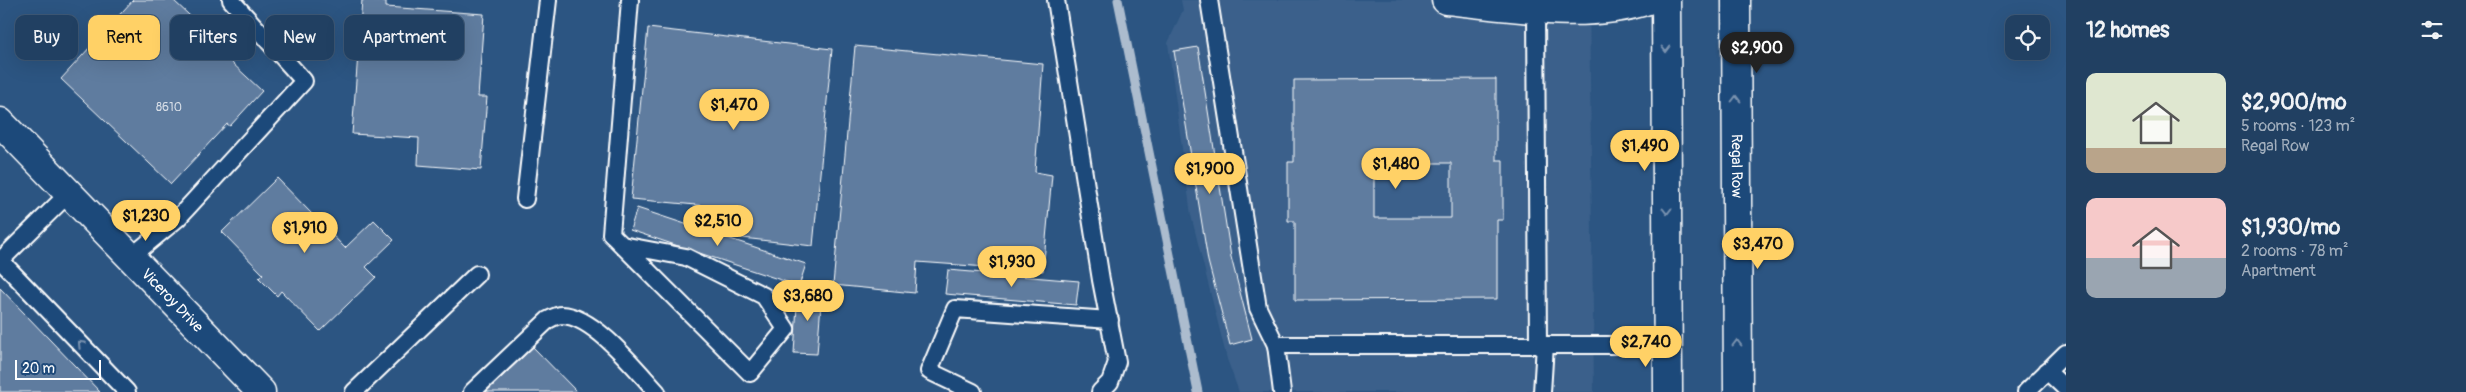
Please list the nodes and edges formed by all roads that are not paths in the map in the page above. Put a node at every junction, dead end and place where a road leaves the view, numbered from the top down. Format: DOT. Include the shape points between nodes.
graph roads {
  1 [pos="231,0"];
  2 [pos="548,0"];
  3 [pos="630,0"];
  4 [pos="1056,0"];
  5 [pos="1209,0"];
  6 [pos="1446,0"];
  7 [pos="1648,0"];
  8 [pos="1666,0"];
  9 [pos="1736,0"];
  10 [pos="1536,9"];
  11 [pos="0,122"];
  12 [pos="69,193"];
  13 [pos="525,199"];
  14 [pos="622,245"];
  15 [pos="130,257"];
  16 [pos="0,261"];
  17 [pos="476,274"];
  18 [pos="1110,320"];
  19 [pos="1276,344"];
  20 [pos="1542,344"];
  21 [pos="1667,344"];
  22 [pos="2066,353"];
  23 [pos="2047,372"];
  24 [pos="2066,389"];
  25 [pos="127,392"];
  26 [pos="261,392"];
  27 [pos="354,392"];
  28 [pos="472,392"];
  29 [pos="657,392"];
  30 [pos="973,392"];
  31 [pos="1100,392"];
  32 [pos="1282,392"];
  33 [pos="1542,392"];
  34 [pos="1668,392"];
  35 [pos="1738,392"];
  36 [pos="2026,392"];
  1 -- 15 [label="lane" via="304,80 178,218"];
  2 -- 13 [label="lane"];
  3 -- 14 [label="lane" via="611,234"];
  4 -- 18 [label="lane" via="1099,271"];
  5 -- 19 [label="lane" via="1258,308"];
  6 -- 10 [label="main road"];
  7 -- 10 [label="main road" via="1624,8"];
  8 -- 21 [label="main road, one-way"];
  35 -- 9 [label="main road, Regal Row, one-way"];
  10 -- 20 [label="lane"];
  11 -- 12 [label="main road, Viceroy Drive"];
  12 -- 15 [label="main road, Viceroy Drive"];
  12 -- 16 [label="lane"];
  14 -- 14 [label="lane" via="750,374 786,329 764,296 686,257"];
  15 -- 26 [label="main road, Viceroy Drive"];
  25 -- 16 [label="lane, one-way"];
  17 -- 27 [label="lane"];
  18 -- 30 [label="lane" via="955,309 929,371"];
  18 -- 31 [label="lane" via="1117,362 1110,382"];
  19 -- 20 [label="lane"];
  19 -- 32 [label="lane"];
  20 -- 21 [label="lane"];
  20 -- 33 [label="lane"];
  21 -- 34 [label="main road"];
  22 -- 23 [label="lane"];
  23 -- 24 [label="lane"];
  23 -- 36 [label="lane"];
  28 -- 29 [label="lane" via="548,320 560,314 574,317 608,339"];
}
